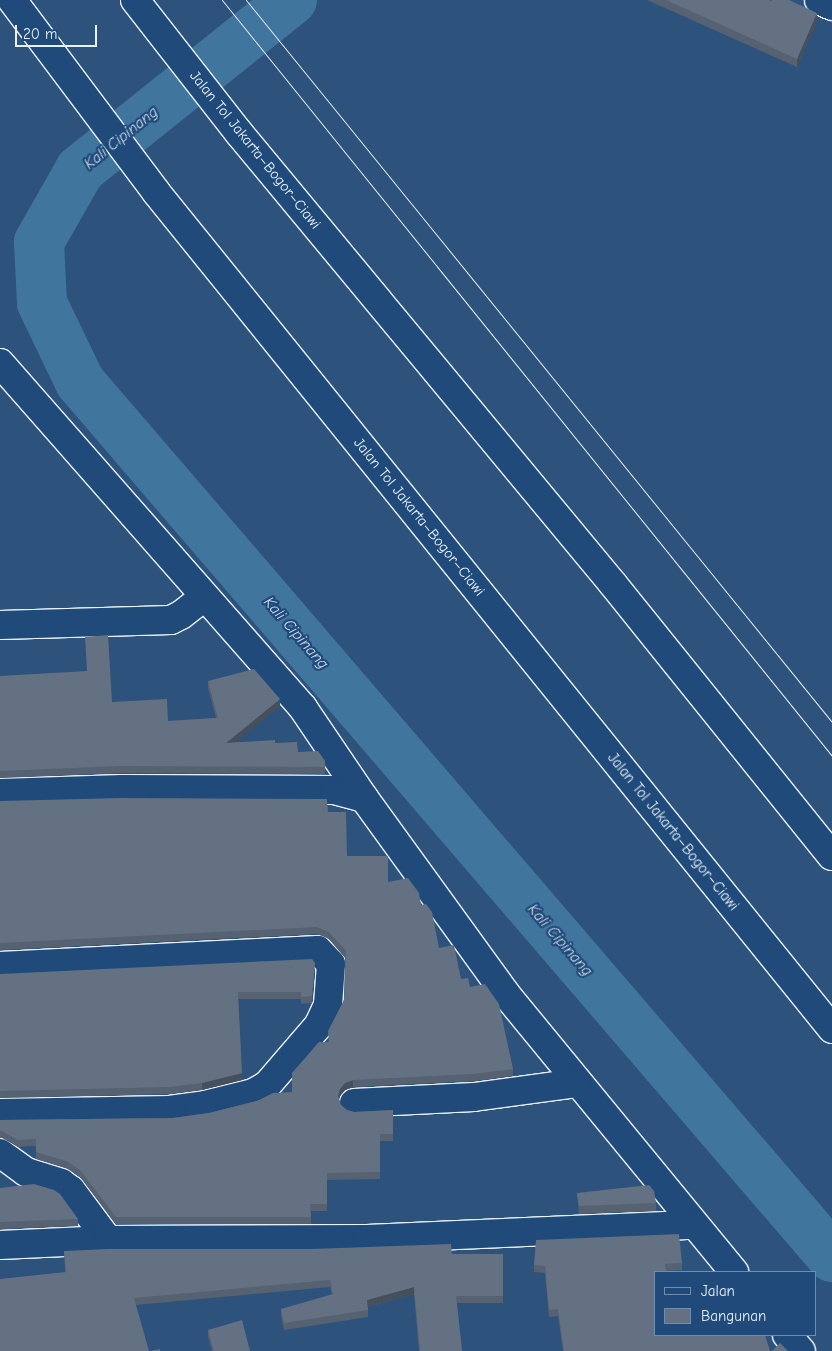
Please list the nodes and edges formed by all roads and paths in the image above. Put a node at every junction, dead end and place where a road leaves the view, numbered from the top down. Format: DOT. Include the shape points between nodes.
graph roads {
  1 [pos="12,0"];
  2 [pos="820,0"];
  3 [pos="832,6"];
  4 [pos="142,8"];
  5 [pos="0,363"];
  6 [pos="204,597"];
  7 [pos="0,625"];
  8 [pos="764,770"];
  9 [pos="0,793"];
  10 [pos="364,798"];
  11 [pos="832,833"];
  12 [pos="832,856"];
  13 [pos="0,966"];
  14 [pos="832,1028"];
  15 [pos="578,1083"];
  16 [pos="354,1103"];
  17 [pos="0,1114"];
  18 [pos="0,1154"];
  19 [pos="693,1225"];
  20 [pos="108,1240"];
  21 [pos="0,1245"];
  22 [pos="733,1271"];
  23 [pos="788,1336"];
  24 [pos="801,1351"];
  1 -- 14 [label="main road, Jalan Tol Jakarta–Bogor–Ciawi" via="156,192"];
  2 -- 3 [label="main road"];
  4 -- 8 [label="main road, Jalan Tol Jakarta–Bogor–Ciawi" via="239,133"];
  5 -- 6 [label="main road"];
  6 -- 7 [label="main road" via="171,620"];
  6 -- 10 [label="main road" via="303,708"];
  8 -- 11 [label="main road"];
  8 -- 12 [label="main road, Jalan Tol Jakarta–Bogor–Ciawi"];
  9 -- 10 [label="main road" via="122,789 334,790"];
  10 -- 15 [label="main road" via="505,994"];
  13 -- 17 [label="main road" via="318,950 331,964 328,1005 318,1026 268,1085 253,1093 205,1106 171,1110"];
  15 -- 16 [label="main road" via="474,1097"];
  15 -- 19 [label="main road"];
  18 -- 20 [label="main road" via="26,1172 61,1183 71,1190"];
  19 -- 20 [label="main road" via="367,1239"];
  19 -- 22 [label="main road"];
  20 -- 21 [label="main road"];
  23 -- 24 [label="main road"];
}
